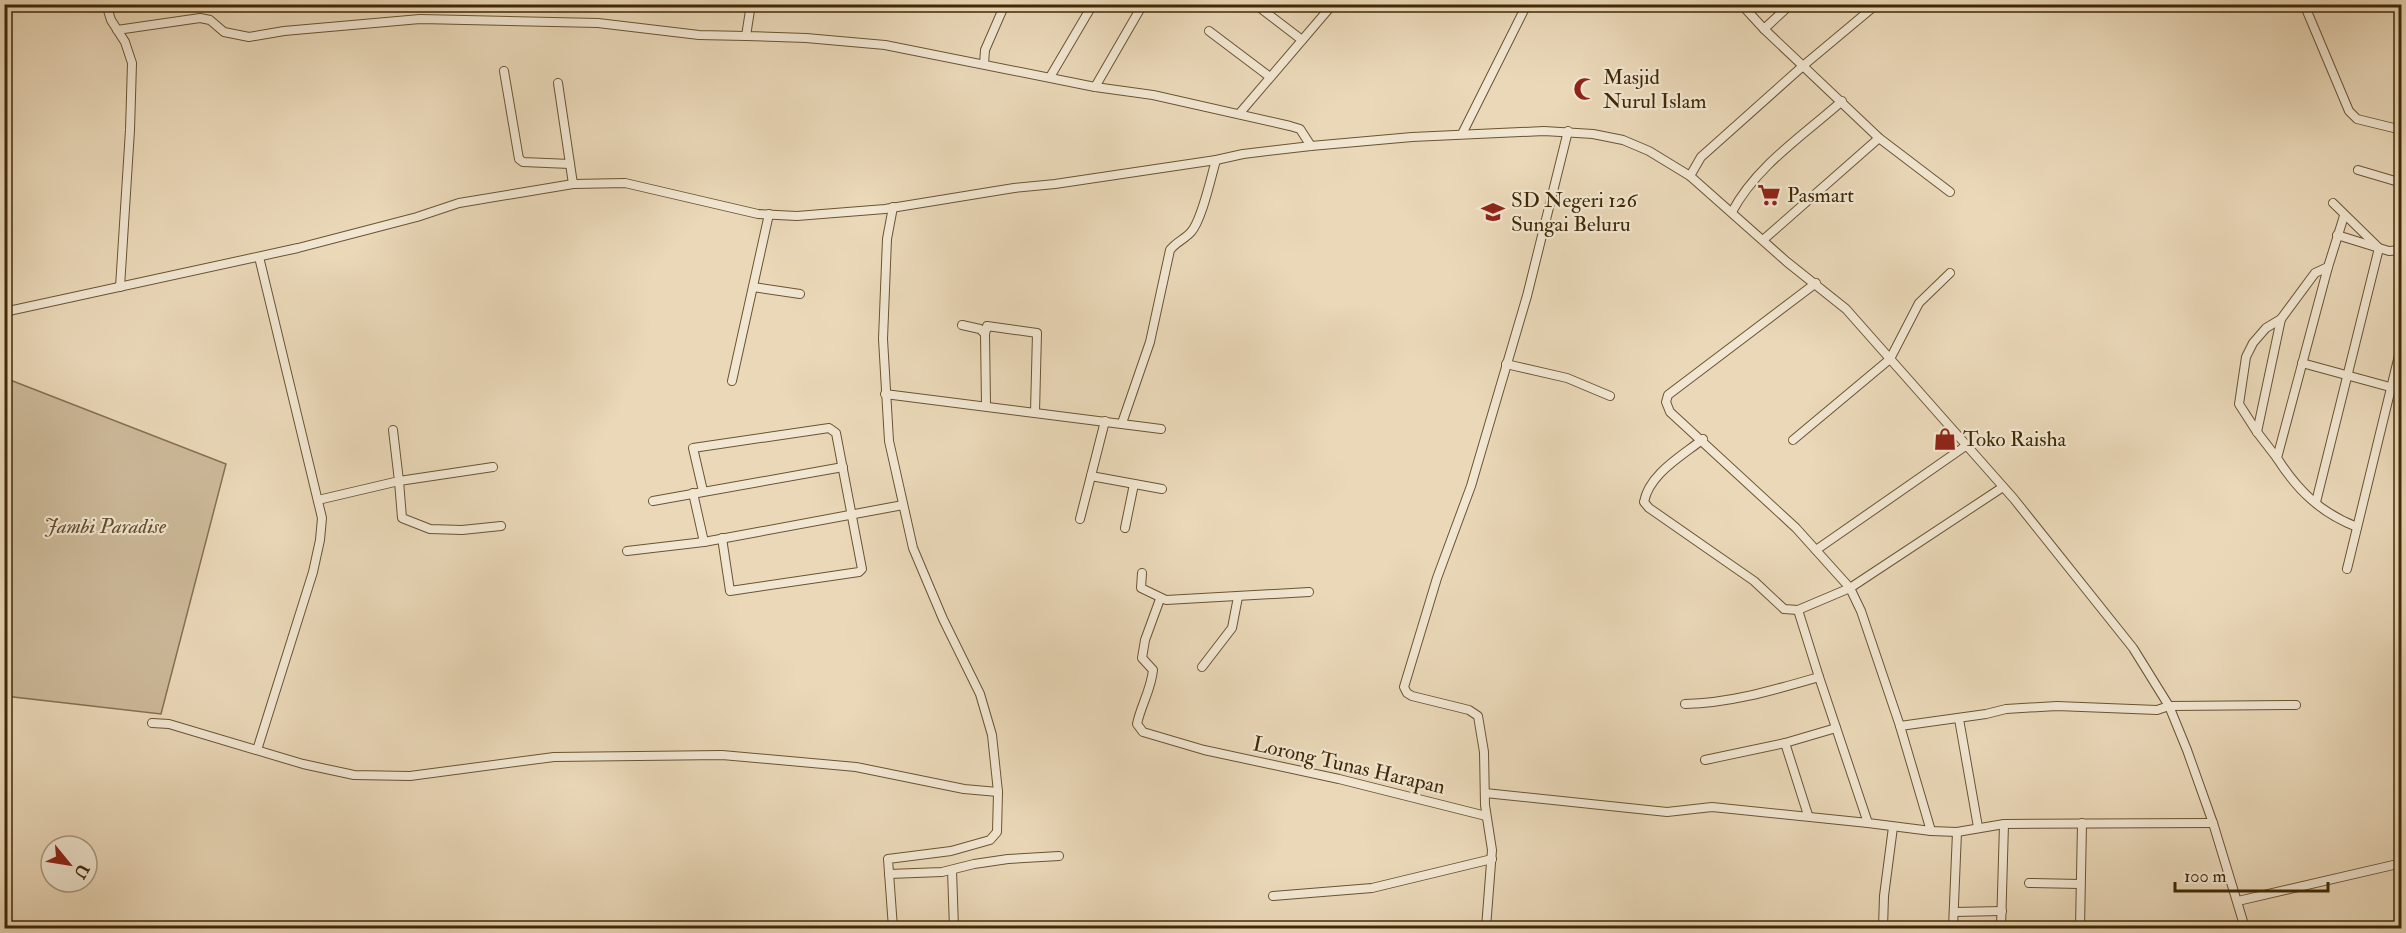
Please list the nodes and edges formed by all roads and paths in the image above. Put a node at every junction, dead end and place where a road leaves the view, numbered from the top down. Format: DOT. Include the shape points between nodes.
graph roads {
  1 [pos="106,4"];
  2 [pos="751,4"];
  3 [pos="1005,4"];
  4 [pos="1093,4"];
  5 [pos="1143,4"];
  6 [pos="1255,4"];
  7 [pos="1333,4"];
  8 [pos="1527,4"];
  9 [pos="1742,4"];
  10 [pos="1791,4"];
  11 [pos="1877,4"];
  12 [pos="2304,4"];
  13 [pos="1764,29"];
  14 [pos="117,30"];
  15 [pos="1209,31"];
  16 [pos="746,36"];
  17 [pos="1302,40"];
  18 [pos="984,64"];
  19 [pos="1804,65"];
  20 [pos="504,71"];
  21 [pos="1050,77"];
  22 [pos="1270,77"];
  23 [pos="558,83"];
  24 [pos="1095,87"];
  25 [pos="1842,102"];
  26 [pos="1239,114"];
  27 [pos="2402,130"];
  28 [pos="1568,131"];
  29 [pos="1462,134"];
  30 [pos="1879,138"];
  31 [pos="1311,146"];
  32 [pos="1216,160"];
  33 [pos="570,164"];
  34 [pos="2358,170"];
  35 [pos="1690,176"];
  36 [pos="573,183"];
  37 [pos="2402,183"];
  38 [pos="1950,192"];
  39 [pos="2333,203"];
  40 [pos="889,208"];
  41 [pos="1732,212"];
  42 [pos="769,214"];
  43 [pos="2344,216"];
  44 [pos="2337,235"];
  45 [pos="1763,240"];
  46 [pos="2379,248"];
  47 [pos="2402,250"];
  48 [pos="259,257"];
  49 [pos="2402,261"];
  50 [pos="2328,267"];
  51 [pos="1950,273"];
  52 [pos="2402,280"];
  53 [pos="1816,283"];
  54 [pos="753,286"];
  55 [pos="120,287"];
  56 [pos="800,294"];
  57 [pos="4,312"];
  58 [pos="2281,319"];
  59 [pos="962,325"];
  60 [pos="985,334"];
  61 [pos="2402,344"];
  62 [pos="1890,359"];
  63 [pos="2302,363"];
  64 [pos="1506,364"];
  65 [pos="2348,375"];
  66 [pos="732,381"];
  67 [pos="2390,387"];
  68 [pos="885,393"];
  69 [pos="1610,396"];
  70 [pos="986,405"];
  71 [pos="1035,412"];
  72 [pos="1105,421"];
  73 [pos="1122,423"];
  74 [pos="1161,429"];
  75 [pos="393,430"];
  76 [pos="2257,432"];
  77 [pos="1702,440"];
  78 [pos="1793,440"];
  79 [pos="1967,446"];
  80 [pos="2277,458"];
  81 [pos="493,467"];
  82 [pos="843,467"];
  83 [pos="1091,476"];
  84 [pos="399,481"];
  85 [pos="1134,484"];
  86 [pos="2003,487"];
  87 [pos="1162,489"];
  88 [pos="703,491"];
  89 [pos="693,492"];
  90 [pos="318,500"];
  91 [pos="653,501"];
  92 [pos="2316,502"];
  93 [pos="903,505"];
  94 [pos="853,514"];
  95 [pos="1080,519"];
  96 [pos="501,526"];
  97 [pos="2357,527"];
  98 [pos="1125,528"];
  99 [pos="722,538"];
  100 [pos="704,542"];
  101 [pos="1816,550"];
  102 [pos="627,551"];
  103 [pos="2347,569"];
  104 [pos="1142,573"];
  105 [pos="1850,588"];
  106 [pos="1309,592"];
  107 [pos="1238,597"];
  108 [pos="1160,599"];
  109 [pos="1798,610"];
  110 [pos="1202,667"];
  111 [pos="1819,677"];
  112 [pos="1685,704"];
  113 [pos="2296,705"];
  114 [pos="2169,706"];
  115 [pos="1959,718"];
  116 [pos="152,723"];
  117 [pos="1900,726"];
  118 [pos="1836,728"];
  119 [pos="1785,743"];
  120 [pos="257,750"];
  121 [pos="1705,760"];
  122 [pos="998,792"];
  123 [pos="1485,793"];
  124 [pos="1808,815"];
  125 [pos="1486,816"];
  126 [pos="1868,823"];
  127 [pos="2213,823"];
  128 [pos="2004,824"];
  129 [pos="2082,824"];
  130 [pos="1893,827"];
  131 [pos="1978,827"];
  132 [pos="1931,831"];
  133 [pos="1957,832"];
  134 [pos="1059,856"];
  135 [pos="1492,859"];
  136 [pos="2402,863"];
  137 [pos="952,870"];
  138 [pos="889,874"];
  139 [pos="2029,883"];
  140 [pos="2080,884"];
  141 [pos="1273,896"];
  142 [pos="2238,901"];
  143 [pos="2002,910"];
  144 [pos="1954,912"];
  145 [pos="893,928"];
  146 [pos="954,928"];
  147 [pos="1485,928"];
  148 [pos="1883,928"];
  149 [pos="1953,928"];
  150 [pos="2001,928"];
  151 [pos="2080,928"];
  152 [pos="2245,928"];
  1 -- 14 [label="street"];
  2 -- 16 [label="street"];
  3 -- 18 [label="street" via="985,50"];
  4 -- 21 [label="street"];
  5 -- 24 [label="street"];
  6 -- 17 [label="street"];
  7 -- 17 [label="street"];
  8 -- 29 [label="street"];
  9 -- 13 [label="street"];
  10 -- 13 [label="street"];
  11 -- 19 [label="street"];
  12 -- 27 [label="street" via="2349,111 2357,119"];
  13 -- 19 [label="street"];
  14 -- 16 [label="street" via="200,18 210,20 224,32 249,37 375,22 477,19 598,23 699,35"];
  14 -- 55 [label="street" via="132,63"];
  15 -- 22 [label="street"];
  16 -- 18 [label="street" via="885,45"];
  17 -- 22 [label="street"];
  18 -- 21 [label="street"];
  19 -- 25 [label="street"];
  19 -- 35 [label="street" via="1701,157"];
  20 -- 33 [label="street" via="519,159"];
  21 -- 24 [label="street"];
  22 -- 26 [label="street"];
  23 -- 33 [label="street"];
  24 -- 26 [label="street" via="1154,95"];
  25 -- 30 [label="street"];
  25 -- 41 [label="street" via="1756,176"];
  26 -- 31 [label="street" via="1300,129"];
  28 -- 29 [label="street"];
  28 -- 35 [label="street" via="1623,140"];
  28 -- 64 [label="street"];
  29 -- 31 [label="street"];
  30 -- 38 [label="street"];
  30 -- 45 [label="street"];
  31 -- 32 [label="street"];
  32 -- 40 [label="street"];
  32 -- 73 [label="street" via="1197,222 1191,233 1170,250 1150,342"];
  33 -- 36 [label="street"];
  34 -- 37 [label="street"];
  35 -- 41 [label="street"];
  36 -- 42 [label="street" via="625,183"];
  36 -- 48 [label="street" via="459,203"];
  39 -- 43 [label="street"];
  40 -- 42 [label="street" via="797,216"];
  40 -- 68 [label="street" via="883,339"];
  41 -- 45 [label="street"];
  42 -- 54 [label="street"];
  43 -- 44 [label="street"];
  43 -- 46 [label="street"];
  44 -- 46 [label="street"];
  44 -- 50 [label="street"];
  45 -- 53 [label="street"];
  46 -- 47 [label="street"];
  46 -- 65 [label="street"];
  48 -- 55 [label="street"];
  48 -- 90 [label="street"];
  49 -- 52 [label="street"];
  50 -- 58 [label="street" via="2315,273"];
  50 -- 63 [label="street"];
  51 -- 62 [label="street" via="1918,303"];
  53 -- 62 [label="street" via="1846,309"];
  53 -- 77 [label="street" via="1668,395 1670,412"];
  54 -- 56 [label="street"];
  54 -- 66 [label="street"];
  55 -- 57 [label="street"];
  58 -- 76 [label="street"];
  58 -- 76 [label="street" via="2266,328 2246,357 2239,404"];
  59 -- 60 [label="street"];
  60 -- 70 [label="street"];
  60 -- 71 [label="street" via="987,326 1037,333"];
  61 -- 67 [label="street"];
  62 -- 78 [label="street"];
  62 -- 79 [label="street"];
  63 -- 65 [label="street"];
  63 -- 80 [label="street"];
  64 -- 69 [label="street" via="1567,378"];
  64 -- 123 [label="street" via="1471,486 1404,687 1412,696 1469,710 1478,716"];
  65 -- 67 [label="street"];
  65 -- 92 [label="street"];
  67 -- 97 [label="street"];
  68 -- 70 [label="street"];
  68 -- 93 [label="street" via="889,441"];
  70 -- 71 [label="street"];
  71 -- 72 [label="street"];
  72 -- 73 [label="street"];
  72 -- 83 [label="street"];
  73 -- 74 [label="street"];
  75 -- 84 [label="street"];
  76 -- 80 [label="street"];
  77 -- 101 [label="street"];
  77 -- 109 [label="street" via="1654,479 1644,502 1754,581 1780,607"];
  79 -- 86 [label="street"];
  79 -- 101 [label="street"];
  80 -- 92 [label="street" via="2302,492"];
  81 -- 84 [label="street"];
  82 -- 88 [label="street"];
  82 -- 88 [label="street" via="836,433 829,428 693,448"];
  82 -- 94 [label="street"];
  83 -- 85 [label="street"];
  83 -- 95 [label="street"];
  84 -- 90 [label="street"];
  84 -- 96 [label="street" via="402,518 430,529"];
  85 -- 87 [label="street"];
  85 -- 98 [label="street"];
  86 -- 105 [label="street"];
  86 -- 114 [label="street" via="2133,648"];
  88 -- 89 [label="street"];
  89 -- 91 [label="street"];
  89 -- 100 [label="street"];
  90 -- 120 [label="street" via="322,518 313,572"];
  92 -- 97 [label="street" via="2325,512"];
  93 -- 94 [label="street"];
  93 -- 122 [label="street" via="913,548 980,694 992,735"];
  94 -- 99 [label="street"];
  94 -- 99 [label="street" via="862,568 859,572 730,591"];
  97 -- 103 [label="street"];
  99 -- 100 [label="street"];
  100 -- 102 [label="street"];
  101 -- 105 [label="street"];
  104 -- 108 [label="street" via="1141,588"];
  105 -- 109 [label="street"];
  105 -- 117 [label="street"];
  106 -- 107 [label="street"];
  107 -- 108 [label="street"];
  107 -- 110 [label="street" via="1232,628"];
  108 -- 125 [label="street, Lorong Tunas Harapan" via="1142,658 1153,670 1137,724 1143,732 1203,750"];
  109 -- 111 [label="street"];
  111 -- 112 [label="street" via="1757,696"];
  111 -- 118 [label="street"];
  113 -- 114 [label="street"];
  114 -- 115 [label="street" via="2157,710 2036,707"];
  114 -- 127 [label="street"];
  115 -- 117 [label="street"];
  115 -- 131 [label="street"];
  116 -- 120 [label="street" via="169,724"];
  117 -- 132 [label="street"];
  118 -- 119 [label="street"];
  118 -- 126 [label="street"];
  119 -- 121 [label="street"];
  119 -- 124 [label="street"];
  120 -- 122 [label="street" via="354,775 410,777 554,757 722,755 856,767"];
  122 -- 138 [label="street" via="994,837 951,851 888,859"];
  123 -- 124 [label="street" via="1667,812 1712,807"];
  123 -- 125 [label="street"];
  124 -- 126 [label="street"];
  125 -- 135 [label="street"];
  126 -- 130 [label="street"];
  127 -- 129 [label="street"];
  127 -- 142 [label="street"];
  128 -- 129 [label="street"];
  128 -- 131 [label="street"];
  128 -- 143 [label="street"];
  129 -- 140 [label="street"];
  130 -- 132 [label="street"];
  130 -- 148 [label="street"];
  131 -- 133 [label="street"];
  132 -- 133 [label="street"];
  133 -- 144 [label="street"];
  134 -- 137 [label="street" via="1008,859"];
  135 -- 141 [label="street" via="1372,888"];
  135 -- 147 [label="street"];
  136 -- 142 [label="street"];
  137 -- 138 [label="street"];
  137 -- 146 [label="street"];
  138 -- 145 [label="street"];
  139 -- 140 [label="street"];
  140 -- 151 [label="street"];
  142 -- 152 [label="street"];
  143 -- 144 [label="street"];
  143 -- 150 [label="street"];
  144 -- 149 [label="street"];
}
